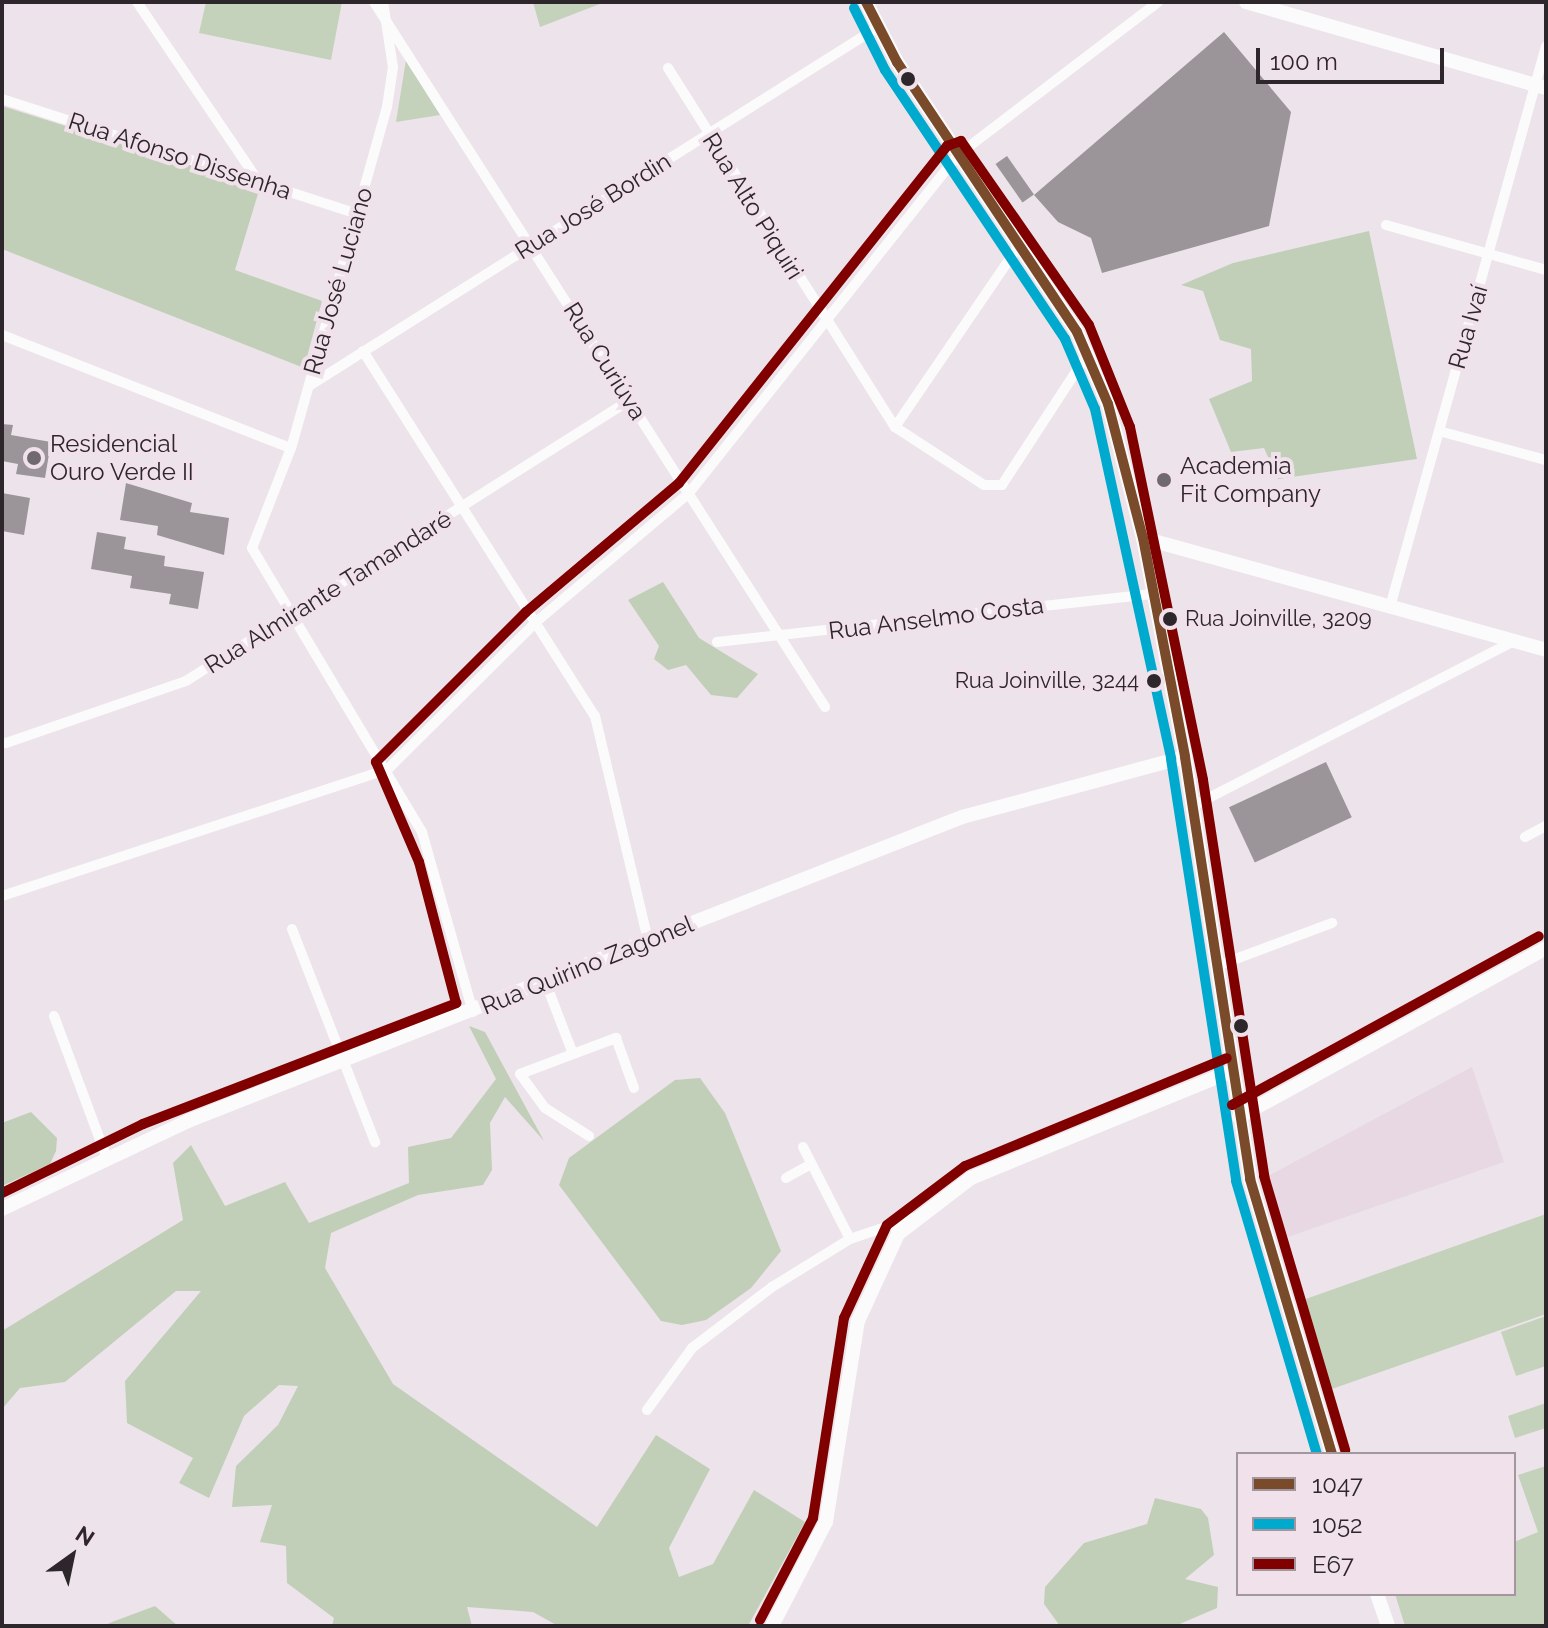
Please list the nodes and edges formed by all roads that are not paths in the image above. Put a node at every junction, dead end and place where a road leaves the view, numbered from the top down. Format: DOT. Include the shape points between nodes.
graph roads {
  1 [pos="137,2"];
  2 [pos="374,2"];
  3 [pos="383,2"];
  4 [pos="866,2"];
  5 [pos="1158,2"];
  6 [pos="1246,2"];
  7 [pos="386,16"];
  8 [pos="878,27"];
  9 [pos="1546,46"];
  10 [pos="668,68"];
  11 [pos="1541,86"];
  12 [pos="2,99"];
  13 [pos="709,134"];
  14 [pos="958,155"];
  15 [pos="259,182"];
  16 [pos="357,214"];
  17 [pos="1386,225"];
  18 [pos="532,245"];
  19 [pos="1019,245"];
  20 [pos="1488,254"];
  21 [pos="1546,270"];
  22 [pos="825,323"];
  23 [pos="2,335"];
  24 [pos="363,351"];
  25 [pos="1088,353"];
  26 [pos="309,386"];
  27 [pos="630,400"];
  28 [pos="895,427"];
  29 [pos="1439,431"];
  30 [pos="291,448"];
  31 [pos="1546,460"];
  32 [pos="689,493"];
  33 [pos="462,506"];
  34 [pos="1143,538"];
  35 [pos="1154,594"];
  36 [pos="1390,607"];
  37 [pos="290,615"];
  38 [pos="536,622"];
  39 [pos="780,636"];
  40 [pos="1514,641"];
  41 [pos="717,642"];
  42 [pos="1546,650"];
  43 [pos="825,707"];
  44 [pos="6,743"];
  45 [pos="1185,757"];
  46 [pos="388,769"];
  47 [pos="1193,806"];
  48 [pos="1546,826"];
  49 [pos="1525,837"];
  50 [pos="2,896"];
  51 [pos="1332,923"];
  52 [pos="292,929"];
  53 [pos="648,941"];
  54 [pos="1546,948"];
  55 [pos="1217,966"];
  56 [pos="545,981"];
  57 [pos="473,1012"];
  58 [pos="54,1016"];
  59 [pos="573,1054"];
  60 [pos="344,1060"];
  61 [pos="1232,1071"];
  62 [pos="634,1088"];
  63 [pos="1239,1117"];
  64 [pos="589,1136"];
  65 [pos="375,1142"];
  66 [pos="803,1147"];
  67 [pos="106,1156"];
  68 [pos="811,1164"];
  69 [pos="786,1178"];
  70 [pos="2,1209"];
  71 [pos="912,1218"];
  72 [pos="850,1239"];
  73 [pos="647,1410"];
  74 [pos="1331,1452"];
  75 [pos="1378,1596"];
  76 [pos="772,1626"];
  77 [pos="1388,1626"];
  1 -- 15 [label="street"];
  2 -- 7 [label="street"];
  3 -- 7 [label="street, Rua José Luciano"];
  4 -- 8 [label="main road"];
  5 -- 14 [label="street"];
  6 -- 11 [label="main road"];
  7 -- 16 [label="street, Rua José Luciano" via="391,87"];
  7 -- 18 [label="street, Rua Curiúva"];
  8 -- 13 [label="street, Rua José Bordin"];
  8 -- 14 [label="main road"];
  9 -- 11 [label="street, Rua Ivaí"];
  10 -- 13 [label="street, Rua Alto Piquiri"];
  11 -- 20 [label="street, Rua Ivaí"];
  12 -- 15 [label="street, Rua Afonso Dissenha"];
  13 -- 18 [label="street, Rua José Bordin"];
  13 -- 22 [label="street, Rua Alto Piquiri"];
  14 -- 19 [label="main road"];
  14 -- 22 [label="street"];
  15 -- 16 [label="street, Rua Afonso Dissenha"];
  16 -- 26 [label="street, Rua José Luciano"];
  17 -- 20 [label="street"];
  18 -- 24 [label="street, Rua José Bordin"];
  18 -- 27 [label="street, Rua Curiúva"];
  19 -- 25 [label="main road"];
  19 -- 28 [label="street"];
  20 -- 21 [label="street"];
  20 -- 29 [label="street, Rua Ivaí"];
  22 -- 28 [label="street, Rua Alto Piquiri"];
  22 -- 32 [label="street"];
  23 -- 30 [label="street"];
  24 -- 26 [label="street, Rua José Bordin"];
  24 -- 33 [label="street"];
  25 -- 28 [label="street, Rua Alto Piquiri" via="1002,485 984,485"];
  25 -- 34 [label="main road"];
  26 -- 30 [label="street, Rua José Luciano"];
  27 -- 32 [label="street, Rua Curiúva"];
  27 -- 33 [label="street, Rua Almirante Tamandaré"];
  29 -- 31 [label="street"];
  29 -- 36 [label="street, Rua Ivaí"];
  30 -- 37 [label="street, Rua José Luciano" via="252,554"];
  32 -- 38 [label="street"];
  32 -- 39 [label="street, Rua Curiúva"];
  33 -- 37 [label="street, Rua Almirante Tamandaré"];
  33 -- 38 [label="street"];
  34 -- 35 [label="main road"];
  34 -- 36 [label="main road"];
  35 -- 39 [label="street, Rua Anselmo Costa"];
  35 -- 45 [label="main road"];
  36 -- 40 [label="main road"];
  37 -- 44 [label="street, Rua Almirante Tamandaré" via="173,689"];
  37 -- 46 [label="street"];
  38 -- 46 [label="street"];
  38 -- 53 [label="street" via="601,733"];
  39 -- 41 [label="street, Rua Anselmo Costa"];
  39 -- 43 [label="street, Rua Curiúva"];
  40 -- 42 [label="main road"];
  40 -- 47 [label="street"];
  45 -- 47 [label="main road"];
  45 -- 53 [label="main road, Rua Quirino Zagonel" via="962,817"];
  46 -- 50 [label="street"];
  46 -- 57 [label="street" via="432,857"];
  47 -- 55 [label="main road"];
  48 -- 49 [label="street"];
  51 -- 55 [label="street"];
  52 -- 60 [label="street"];
  53 -- 56 [label="main road, Rua Quirino Zagonel"];
  54 -- 63 [label="main road"];
  55 -- 61 [label="main road"];
  56 -- 57 [label="main road, Rua Quirino Zagonel"];
  56 -- 59 [label="street"];
  57 -- 60 [label="main road, Rua Quirino Zagonel"];
  58 -- 67 [label="street"];
  59 -- 62 [label="street" via="616,1038"];
  59 -- 64 [label="street" via="520,1074 545,1108"];
  60 -- 65 [label="street"];
  60 -- 67 [label="main road, Rua Quirino Zagonel"];
  61 -- 63 [label="main road"];
  61 -- 71 [label="main road" via="971,1178"];
  63 -- 74 [label="main road" via="1267,1246"];
  66 -- 68 [label="street"];
  67 -- 70 [label="main road, Rua Quirino Zagonel"];
  68 -- 69 [label="street"];
  68 -- 72 [label="street"];
  71 -- 72 [label="street"];
  71 -- 76 [label="main road" via="866,1295 831,1504"];
  72 -- 73 [label="street" via="700,1341"];
  75 -- 77 [label="main road"];
}
